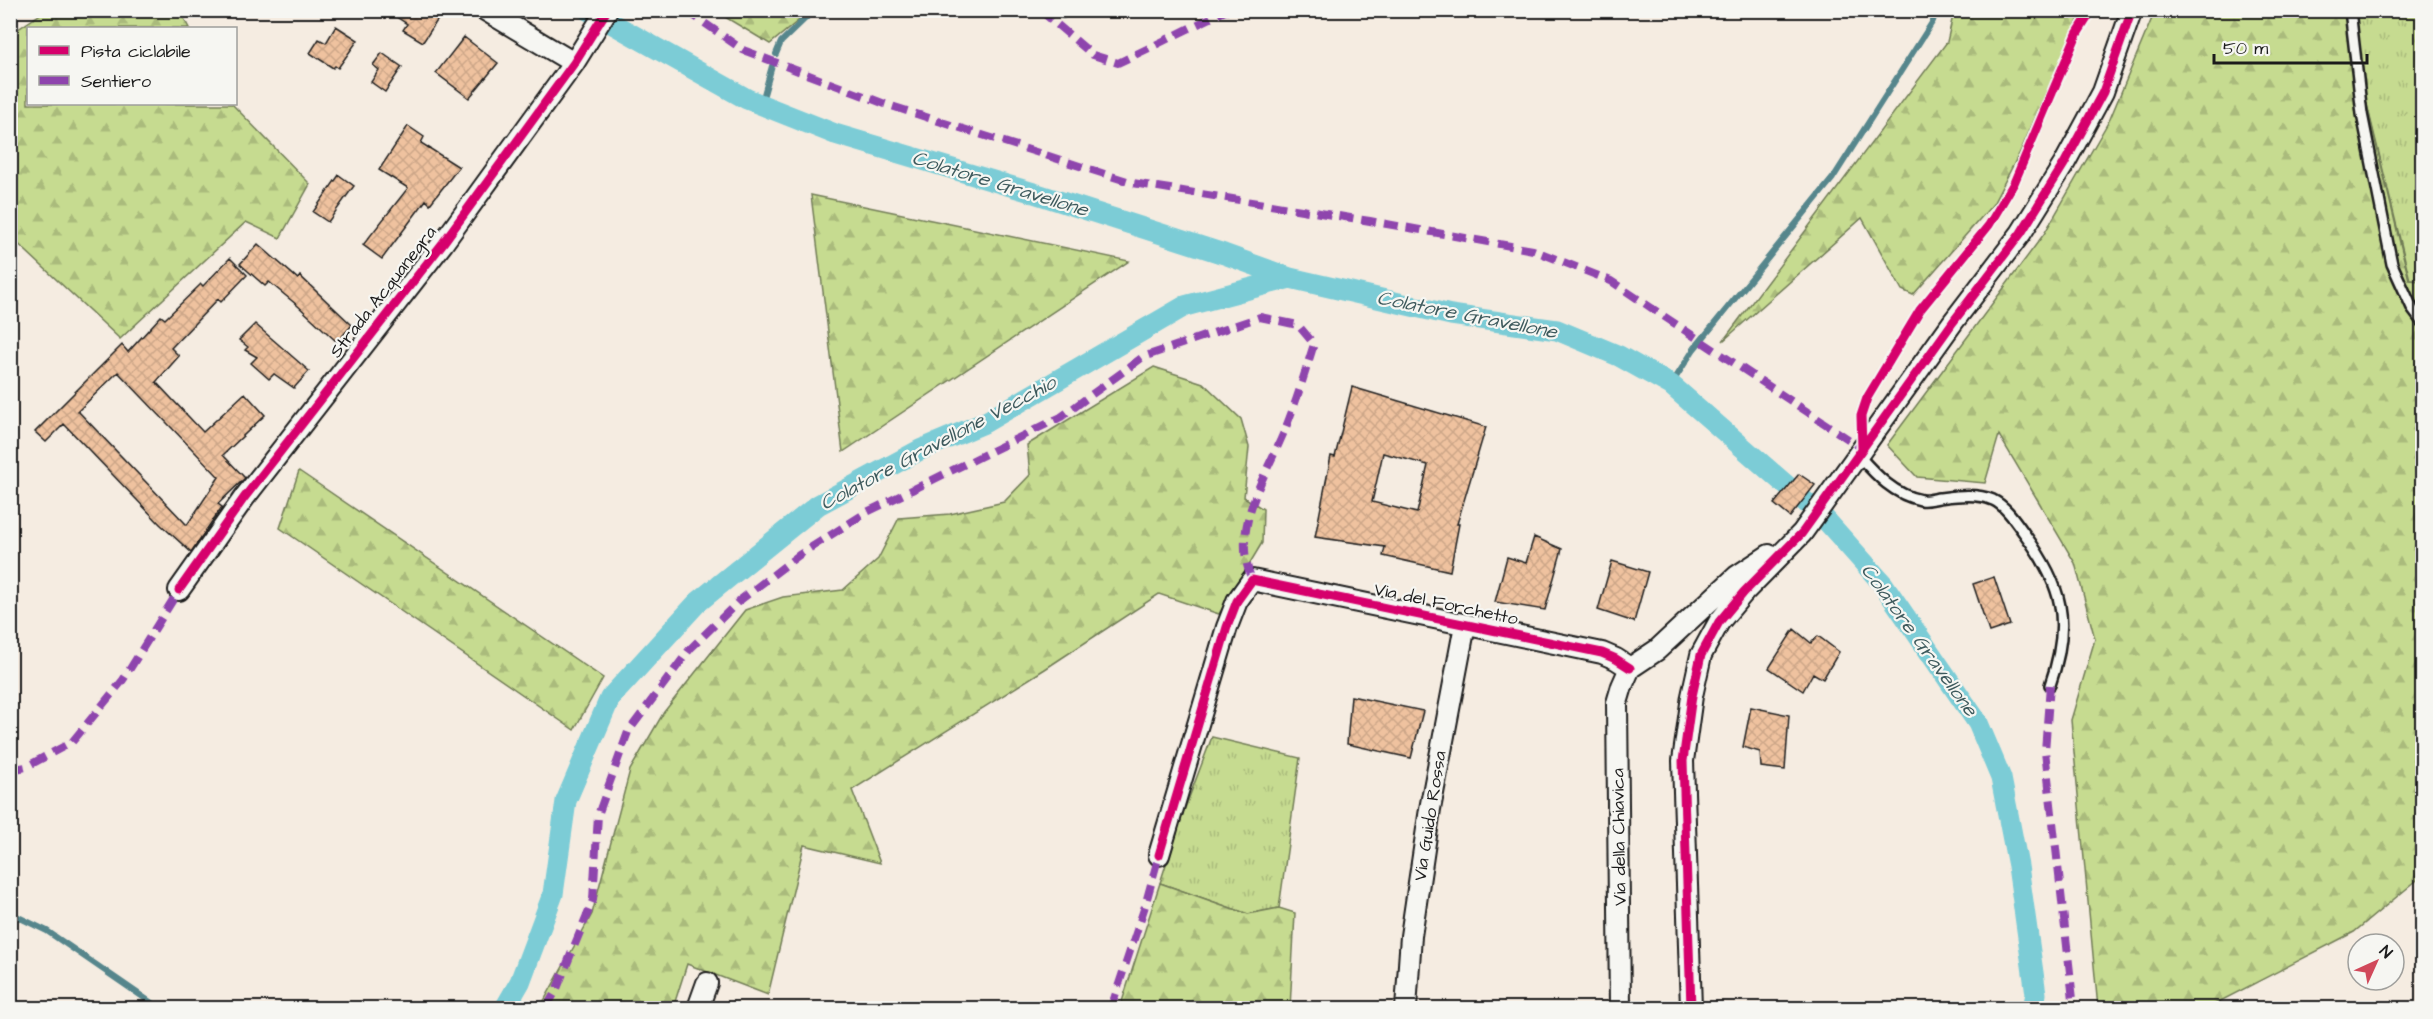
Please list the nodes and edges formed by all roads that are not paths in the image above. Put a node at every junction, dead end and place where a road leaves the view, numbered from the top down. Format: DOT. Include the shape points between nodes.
graph roads {
  1 [pos="486,10"];
  2 [pos="608,10"];
  3 [pos="2132,10"];
  4 [pos="2350,10"];
  5 [pos="574,63"];
  6 [pos="2422,322"];
  7 [pos="1859,456"];
  8 [pos="1802,533"];
  9 [pos="180,590"];
  10 [pos="1465,625"];
  11 [pos="1630,668"];
  12 [pos="2050,685"];
  13 [pos="1159,855"];
  14 [pos="707,983"];
  15 [pos="698,1008"];
  16 [pos="1406,1008"];
  17 [pos="1620,1008"];
  18 [pos="1691,1008"];
  1 -- 5 [label="street"];
  2 -- 5 [label="street, Strada Acquanegra"];
  3 -- 7 [label="street" via="2103,92 2064,164 2021,233"];
  4 -- 6 [label="lane" via="2362,114 2392,264"];
  5 -- 9 [label="street, Strada Acquanegra" via="443,243 244,498"];
  7 -- 8 [label="street"];
  7 -- 12 [label="lane" via="1887,486 1921,500 1965,495 1993,500 2012,516 2041,556 2061,610 2063,635"];
  8 -- 11 [label="street" via="1737,576 1657,650"];
  8 -- 18 [label="street" via="1719,622 1701,656 1683,761"];
  10 -- 11 [label="street, Via del Forchetto" via="1602,653"];
  10 -- 13 [label="street, Via del Forchetto" via="1252,580 1237,601 1227,627"];
  10 -- 16 [label="street, Via Guido Rossa" via="1430,809 1411,936"];
  11 -- 17 [label="street, Via della Chiavica" via="1617,704"];
  14 -- 15 [label="street"];
}
